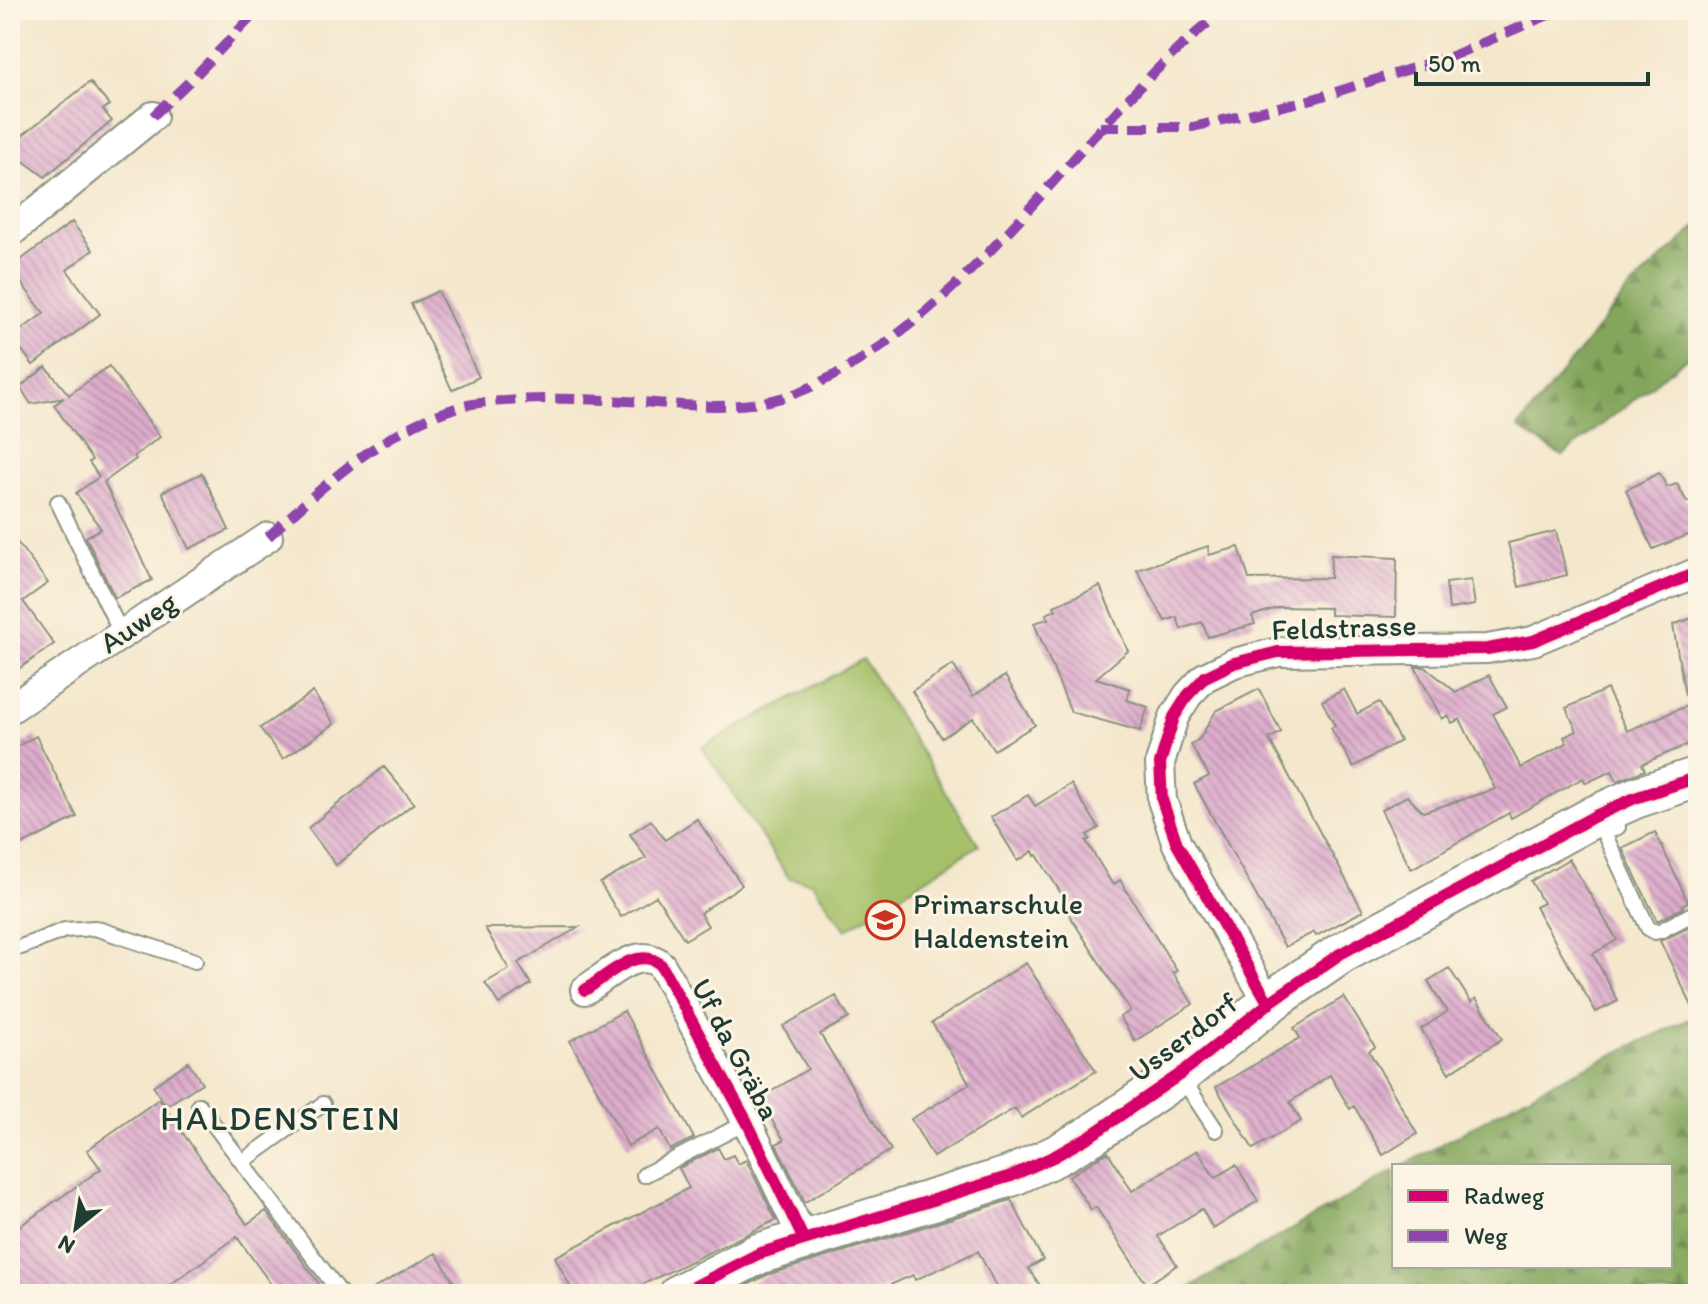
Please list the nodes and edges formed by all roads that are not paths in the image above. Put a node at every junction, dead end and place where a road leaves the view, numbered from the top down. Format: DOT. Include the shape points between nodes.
graph roads {
  1 [pos="153,116"];
  2 [pos="10,233"];
  3 [pos="58,502"];
  4 [pos="268,537"];
  5 [pos="1698,572"];
  6 [pos="121,633"];
  7 [pos="10,709"];
  8 [pos="1698,777"];
  9 [pos="1628,822"];
  10 [pos="1698,911"];
  11 [pos="10,948"];
  12 [pos="195,961"];
  13 [pos="585,990"];
  14 [pos="1269,1004"];
  15 [pos="1179,1075"];
  16 [pos="323,1104"];
  17 [pos="199,1105"];
  18 [pos="747,1122"];
  19 [pos="1216,1130"];
  20 [pos="242,1162"];
  21 [pos="644,1175"];
  22 [pos="803,1238"];
  23 [pos="341,1294"];
  24 [pos="680,1294"];
  1 -- 2 [label="street"];
  3 -- 6 [label="lane"];
  4 -- 6 [label="street, Auweg"];
  5 -- 14 [label="street, Feldstrasse" via="1533,641 1487,649 1278,652 1205,677 1188,695 1169,731 1160,763 1162,800 1177,844"];
  6 -- 7 [label="street, Auweg"];
  8 -- 14 [label="street, Usserdorf" via="1652,802 1595,816 1340,954"];
  9 -- 10 [label="lane" via="1604,833 1648,928 1660,931"];
  11 -- 12 [label="lane" via="65,930 95,928"];
  13 -- 18 [label="street, Uf da Gräba" via="632,959 654,959"];
  14 -- 15 [label="street, Usserdorf"];
  15 -- 19 [label="lane"];
  15 -- 22 [label="street, Usserdorf" via="1090,1136 1011,1176"];
  16 -- 20 [label="lane"];
  17 -- 20 [label="lane"];
  18 -- 21 [label="lane"];
  18 -- 22 [label="street, Uf da Gräba"];
  20 -- 23 [label="lane"];
  22 -- 24 [label="street, Usserdorf" via="758,1254"];
}
